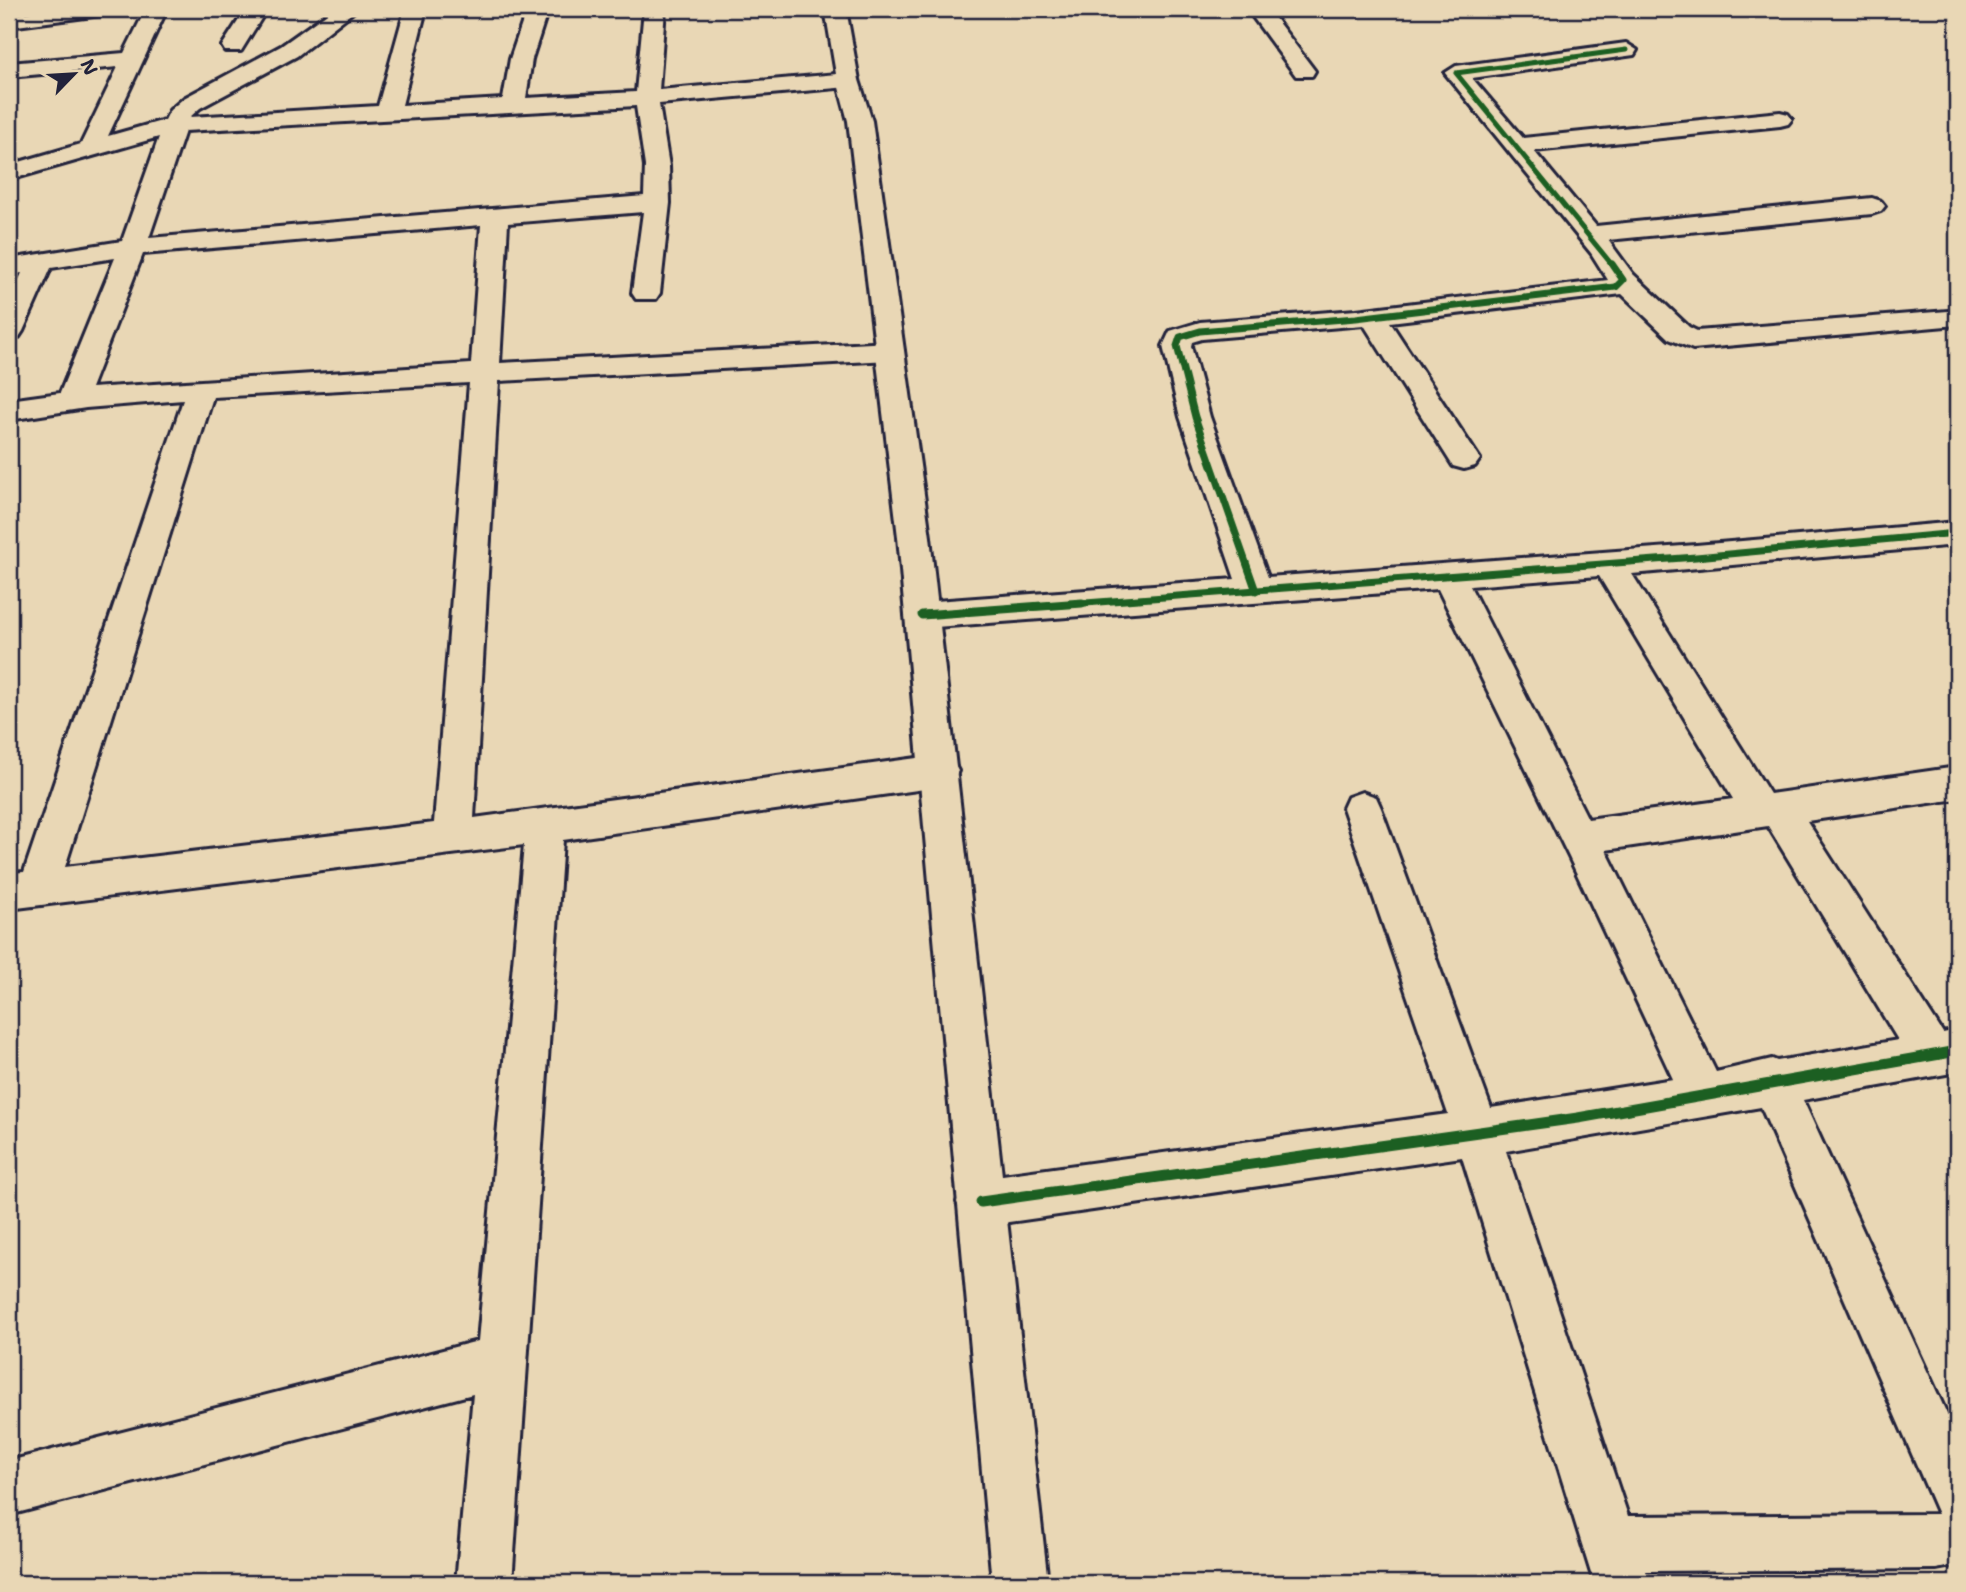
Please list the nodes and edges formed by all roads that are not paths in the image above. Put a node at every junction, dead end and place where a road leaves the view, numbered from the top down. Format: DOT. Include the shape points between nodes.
graph roads {
  1 [pos="101,9"];
  2 [pos="156,9"];
  3 [pos="256,9"];
  4 [pos="346,9"];
  5 [pos="415,9"];
  6 [pos="537,9"];
  7 [pos="654,9"];
  8 [pos="835,9"];
  9 [pos="1257,9"];
  10 [pos="9,20"];
  11 [pos="233,46"];
  12 [pos="1626,50"];
  13 [pos="132,58"];
  14 [pos="9,70"];
  15 [pos="1304,71"];
  16 [pos="848,80"];
  17 [pos="647,98"];
  18 [pos="513,106"];
  19 [pos="388,113"];
  20 [pos="1780,119"];
  21 [pos="173,125"];
  22 [pos="1516,146"];
  23 [pos="91,148"];
  24 [pos="9,173"];
  25 [pos="657,203"];
  26 [pos="1872,206"];
  27 [pos="495,217"];
  28 [pos="1590,234"];
  29 [pos="133,247"];
  30 [pos="41,261"];
  31 [pos="9,267"];
  32 [pos="1623,280"];
  33 [pos="646,293"];
  34 [pos="1372,316"];
  35 [pos="1948,319"];
  36 [pos="9,331"];
  37 [pos="890,351"];
  38 [pos="485,374"];
  39 [pos="201,389"];
  40 [pos="71,401"];
  41 [pos="9,410"];
  42 [pos="1464,458"];
  43 [pos="1957,533"];
  44 [pos="1608,564"];
  45 [pos="1448,575"];
  46 [pos="1256,590"];
  47 [pos="922,615"];
  48 [pos="939,771"];
  49 [pos="1957,783"];
  50 [pos="1362,807"];
  51 [pos="1769,810"];
  52 [pos="545,824"];
  53 [pos="453,835"];
  54 [pos="1581,844"];
  55 [pos="24,888"];
  56 [pos="1945,1053"];
  57 [pos="1773,1081"];
  58 [pos="1703,1094"];
  59 [pos="1476,1132"];
  60 [pos="981,1202"];
  61 [pos="501,1360"];
  62 [pos="9,1488"];
  63 [pos="1957,1496"];
  64 [pos="1957,1538"];
  65 [pos="1615,1563"];
  66 [pos="484,1583"];
  67 [pos="1020,1583"];
  1 -- 10 [label="street"];
  2 -- 13 [label="street"];
  3 -- 11 [label="street"];
  4 -- 21 [label="street" via="289,51 192,103"];
  5 -- 19 [label="street"];
  6 -- 18 [label="street" via="521,59"];
  7 -- 17 [label="street"];
  8 -- 16 [label="street"];
  9 -- 15 [label="street"];
  12 -- 22 [label="street" via="1456,72"];
  13 -- 14 [label="street"];
  13 -- 23 [label="street"];
  16 -- 17 [label="street"];
  16 -- 37 [label="street" via="860,121"];
  17 -- 18 [label="street"];
  17 -- 25 [label="street" via="657,166"];
  18 -- 19 [label="street"];
  19 -- 21 [label="street"];
  20 -- 22 [label="street"];
  21 -- 23 [label="street"];
  21 -- 29 [label="street"];
  22 -- 28 [label="street"];
  23 -- 24 [label="street"];
  25 -- 27 [label="street"];
  25 -- 33 [label="street"];
  26 -- 28 [label="street"];
  27 -- 29 [label="street"];
  27 -- 38 [label="street"];
  28 -- 32 [label="street"];
  29 -- 30 [label="street"];
  29 -- 40 [label="street"];
  30 -- 31 [label="street"];
  30 -- 36 [label="street"];
  32 -- 34 [label="street" via="1607,290"];
  32 -- 35 [label="street" via="1679,333 1693,340"];
  34 -- 42 [label="street"];
  34 -- 46 [label="street" via="1191,332 1178,340 1195,417"];
  37 -- 38 [label="street"];
  37 -- 47 [label="street"];
  38 -- 39 [label="street"];
  38 -- 53 [label="street"];
  39 -- 40 [label="street"];
  39 -- 55 [label="street"];
  40 -- 41 [label="street"];
  43 -- 44 [label="street"];
  44 -- 45 [label="street"];
  44 -- 51 [label="street"];
  45 -- 46 [label="street"];
  45 -- 54 [label="street"];
  46 -- 47 [label="street"];
  47 -- 48 [label="street"];
  48 -- 52 [label="street"];
  48 -- 60 [label="street"];
  49 -- 51 [label="street"];
  50 -- 59 [label="street"];
  51 -- 54 [label="street" via="1588,836"];
  51 -- 56 [label="street"];
  52 -- 53 [label="street"];
  52 -- 61 [label="street"];
  53 -- 55 [label="street"];
  54 -- 58 [label="street"];
  56 -- 57 [label="street"];
  57 -- 58 [label="street"];
  57 -- 63 [label="street"];
  58 -- 59 [label="street"];
  59 -- 60 [label="street"];
  59 -- 65 [label="street"];
  60 -- 67 [label="street"];
  61 -- 62 [label="street"];
  61 -- 66 [label="street"];
  64 -- 65 [label="street"];
}
